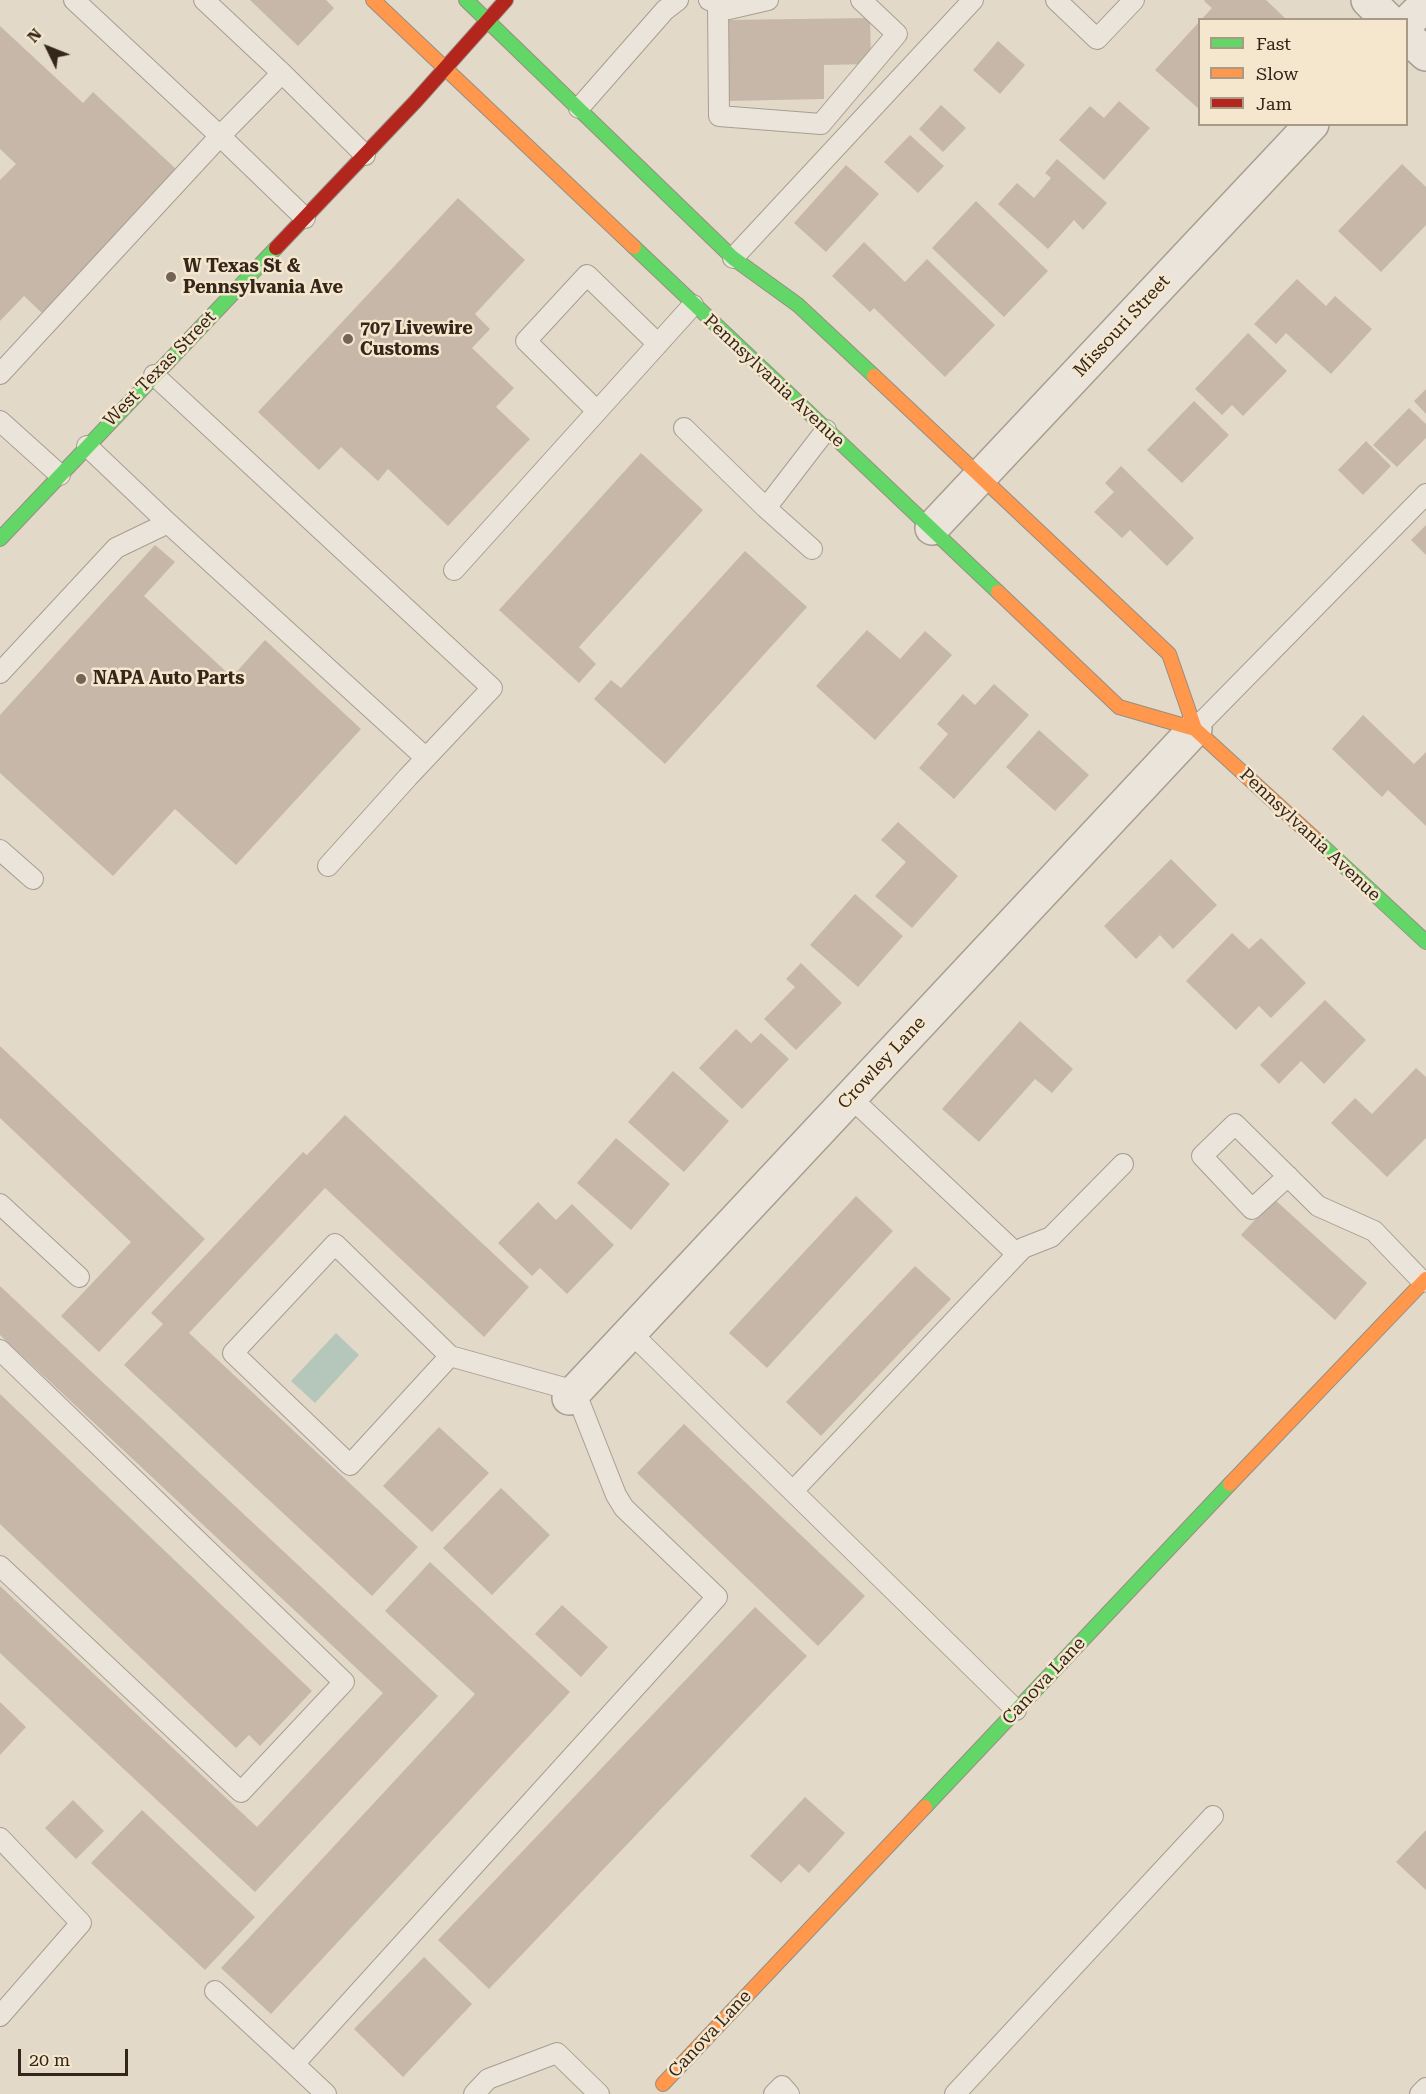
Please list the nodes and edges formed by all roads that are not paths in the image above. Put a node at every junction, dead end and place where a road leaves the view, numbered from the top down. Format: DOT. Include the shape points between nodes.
graph roads {
  1 [pos="74,0"];
  2 [pos="204,0"];
  3 [pos="373,0"];
  4 [pos="466,0"];
  5 [pos="506,0"];
  6 [pos="678,0"];
  7 [pos="768,0"];
  8 [pos="861,0"];
  9 [pos="1056,0"];
  10 [pos="1134,0"];
  11 [pos="1368,0"];
  12 [pos="713,2"];
  13 [pos="967,2"];
  14 [pos="1426,4"];
  15 [pos="1386,18"];
  16 [pos="487,20"];
  17 [pos="1408,23"];
  18 [pos="1408,37"];
  19 [pos="1426,54"];
  20 [pos="444,68"];
  21 [pos="282,73"];
  22 [pos="579,108"];
  23 [pos="1310,126"];
  24 [pos="220,136"];
  25 [pos="365,155"];
  26 [pos="305,218"];
  27 [pos="733,258"];
  28 [pos="693,305"];
  29 [pos="658,344"];
  30 [pos="0,374"];
  31 [pos="154,375"];
  32 [pos="597,411"];
  33 [pos="0,421"];
  34 [pos="684,428"];
  35 [pos="826,430"];
  36 [pos="87,446"];
  37 [pos="60,475"];
  38 [pos="982,476"];
  39 [pos="1426,494"];
  40 [pos="766,508"];
  41 [pos="168,523"];
  42 [pos="932,528"];
  43 [pos="0,539"];
  44 [pos="812,549"];
  45 [pos="454,570"];
  46 [pos="0,673"];
  47 [pos="1195,729"];
  48 [pos="426,758"];
  49 [pos="0,850"];
  50 [pos="328,866"];
  51 [pos="33,879"];
  52 [pos="1426,942"];
  53 [pos="850,1097"];
  54 [pos="1123,1164"];
  55 [pos="1288,1176"];
  56 [pos="0,1204"];
  57 [pos="1017,1254"];
  58 [pos="79,1277"];
  59 [pos="1425,1281"];
  60 [pos="630,1332"];
  61 [pos="0,1350"];
  62 [pos="450,1356"];
  63 [pos="572,1394"];
  64 [pos="793,1491"];
  65 [pos="0,1566"];
  66 [pos="1016,1710"];
  67 [pos="1213,1816"];
  68 [pos="0,1838"];
  69 [pos="215,1991"];
  70 [pos="0,2016"];
  71 [pos="294,2064"];
  72 [pos="663,2084"];
  73 [pos="1426,2088"];
  74 [pos="326,2094"];
  75 [pos="474,2094"];
  76 [pos="599,2094"];
  77 [pos="774,2094"];
  78 [pos="789,2094"];
  79 [pos="955,2094"];
  80 [pos="1420,2094"];
  1 -- 24 [label="lane"];
  2 -- 21 [label="lane"];
  3 -- 20 [label="main road, Pennsylvania Avenue"];
  4 -- 16 [label="main road, Pennsylvania Avenue"];
  5 -- 16 [label="main road, West Texas Street"];
  6 -- 22 [label="lane"];
  7 -- 12 [label="lane" via="729,9"];
  8 -- 12 [label="lane" via="897,34 821,124 719,116"];
  9 -- 10 [label="lane" via="1097,39"];
  11 -- 15 [label="street"];
  13 -- 27 [label="lane"];
  14 -- 17 [label="street"];
  16 -- 20 [label="main road, West Texas Street"];
  16 -- 22 [label="main road, Pennsylvania Avenue"];
  18 -- 19 [label="street"];
  20 -- 25 [label="main road, West Texas Street"];
  20 -- 28 [label="main road, Pennsylvania Avenue"];
  21 -- 24 [label="lane"];
  21 -- 25 [label="lane"];
  22 -- 27 [label="main road, Pennsylvania Avenue"];
  23 -- 38 [label="street, Missouri Street"];
  24 -- 26 [label="lane"];
  24 -- 30 [label="lane"];
  25 -- 26 [label="main road, West Texas Street"];
  26 -- 31 [label="main road, West Texas Street"];
  27 -- 38 [label="main road, Pennsylvania Avenue" via="798,305"];
  28 -- 29 [label="lane"];
  28 -- 35 [label="main road, Pennsylvania Avenue"];
  29 -- 32 [label="lane"];
  29 -- 32 [label="lane" via="587,275 526,342"];
  31 -- 36 [label="main road, West Texas Street"];
  31 -- 48 [label="lane" via="492,688"];
  32 -- 45 [label="lane"];
  33 -- 37 [label="lane"];
  34 -- 40 [label="lane"];
  35 -- 40 [label="lane"];
  35 -- 42 [label="main road, Pennsylvania Avenue"];
  36 -- 37 [label="main road, West Texas Street"];
  36 -- 41 [label="lane"];
  37 -- 43 [label="main road, West Texas Street"];
  38 -- 42 [label="street, Missouri Street"];
  38 -- 47 [label="main road, Pennsylvania Avenue" via="1169,654"];
  39 -- 47 [label="lane"];
  40 -- 44 [label="lane"];
  41 -- 46 [label="lane" via="116,548"];
  41 -- 48 [label="lane"];
  42 -- 47 [label="main road, Pennsylvania Avenue" via="1119,707"];
  47 -- 52 [label="main road, Pennsylvania Avenue"];
  47 -- 53 [label="street, Crowley Lane"];
  48 -- 50 [label="lane"];
  49 -- 51 [label="lane"];
  53 -- 57 [label="lane"];
  53 -- 60 [label="street, Crowley Lane"];
  54 -- 57 [label="lane" via="1051,1237"];
  55 -- 59 [label="lane" via="1318,1206 1374,1231"];
  56 -- 58 [label="lane"];
  57 -- 64 [label="lane"];
  59 -- 66 [label="main road, Canova Lane"];
  60 -- 63 [label="street, Crowley Lane"];
  60 -- 64 [label="lane"];
  61 -- 65 [label="lane" via="344,1682 241,1791"];
  62 -- 62 [label="lane" via="335,1244 233,1353 350,1465"];
  62 -- 63 [label="lane"];
  63 -- 71 [label="lane" via="624,1508 717,1597"];
  64 -- 66 [label="lane"];
  66 -- 72 [label="main road, Canova Lane"];
  67 -- 79 [label="lane"];
  68 -- 70 [label="lane" via="81,1923"];
  69 -- 71 [label="lane"];
  71 -- 74 [label="lane"];
  73 -- 80 [label="lane"];
  75 -- 76 [label="lane" via="488,2079 557,2053"];
  77 -- 78 [label="lane" via="782,2086"];
}
